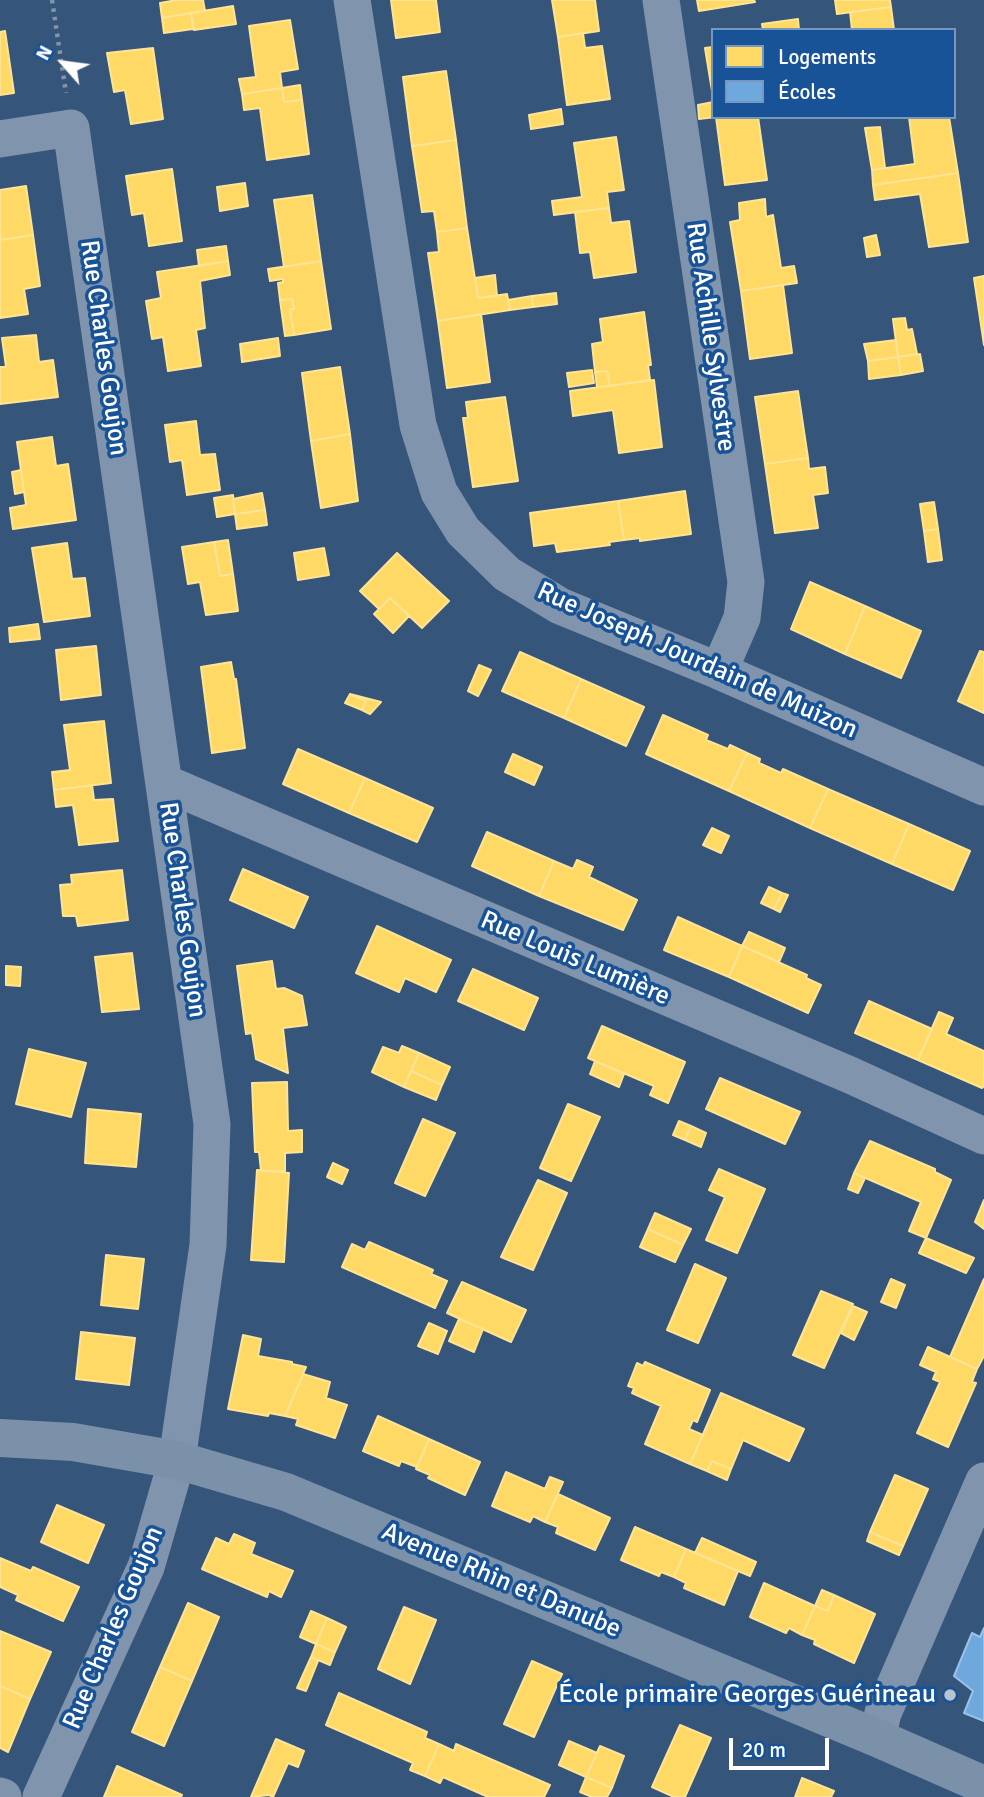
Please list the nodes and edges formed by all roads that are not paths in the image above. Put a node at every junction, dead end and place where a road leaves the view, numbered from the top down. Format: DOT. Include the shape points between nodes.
graph roads {
  1 [pos="352,0"];
  2 [pos="660,0"];
  3 [pos="0,139"];
  4 [pos="719,671"];
  5 [pos="165,783"];
  6 [pos="984,787"];
  7 [pos="984,1136"];
  8 [pos="0,1438"];
  9 [pos="177,1460"];
  10 [pos="984,1481"];
  11 [pos="877,1738"];
  12 [pos="984,1785"];
  13 [pos="41,1797"];
  1 -- 4 [label="street, Rue Joseph Jourdain de Muizon" via="418,425 439,492 463,531 507,574 560,606"];
  2 -- 4 [label="street, Rue Achille Sylvestre" via="746,582 741,618"];
  3 -- 5 [label="street, Rue Charles Goujon" via="71,128"];
  4 -- 6 [label="street, Rue Joseph Jourdain de Muizon"];
  5 -- 7 [label="street, Rue Louis Lumière"];
  5 -- 9 [label="street, Rue Charles Goujon" via="212,1124 208,1245"];
  8 -- 9 [label="street, Avenue Rhin et Danube" via="74,1442"];
  9 -- 11 [label="street, Avenue Rhin et Danube" via="286,1492"];
  9 -- 13 [label="street, Rue Charles Goujon" via="146,1567"];
  10 -- 11 [label="street" via="883,1713"];
  11 -- 12 [label="street, Avenue Rhin et Danube"];
}
